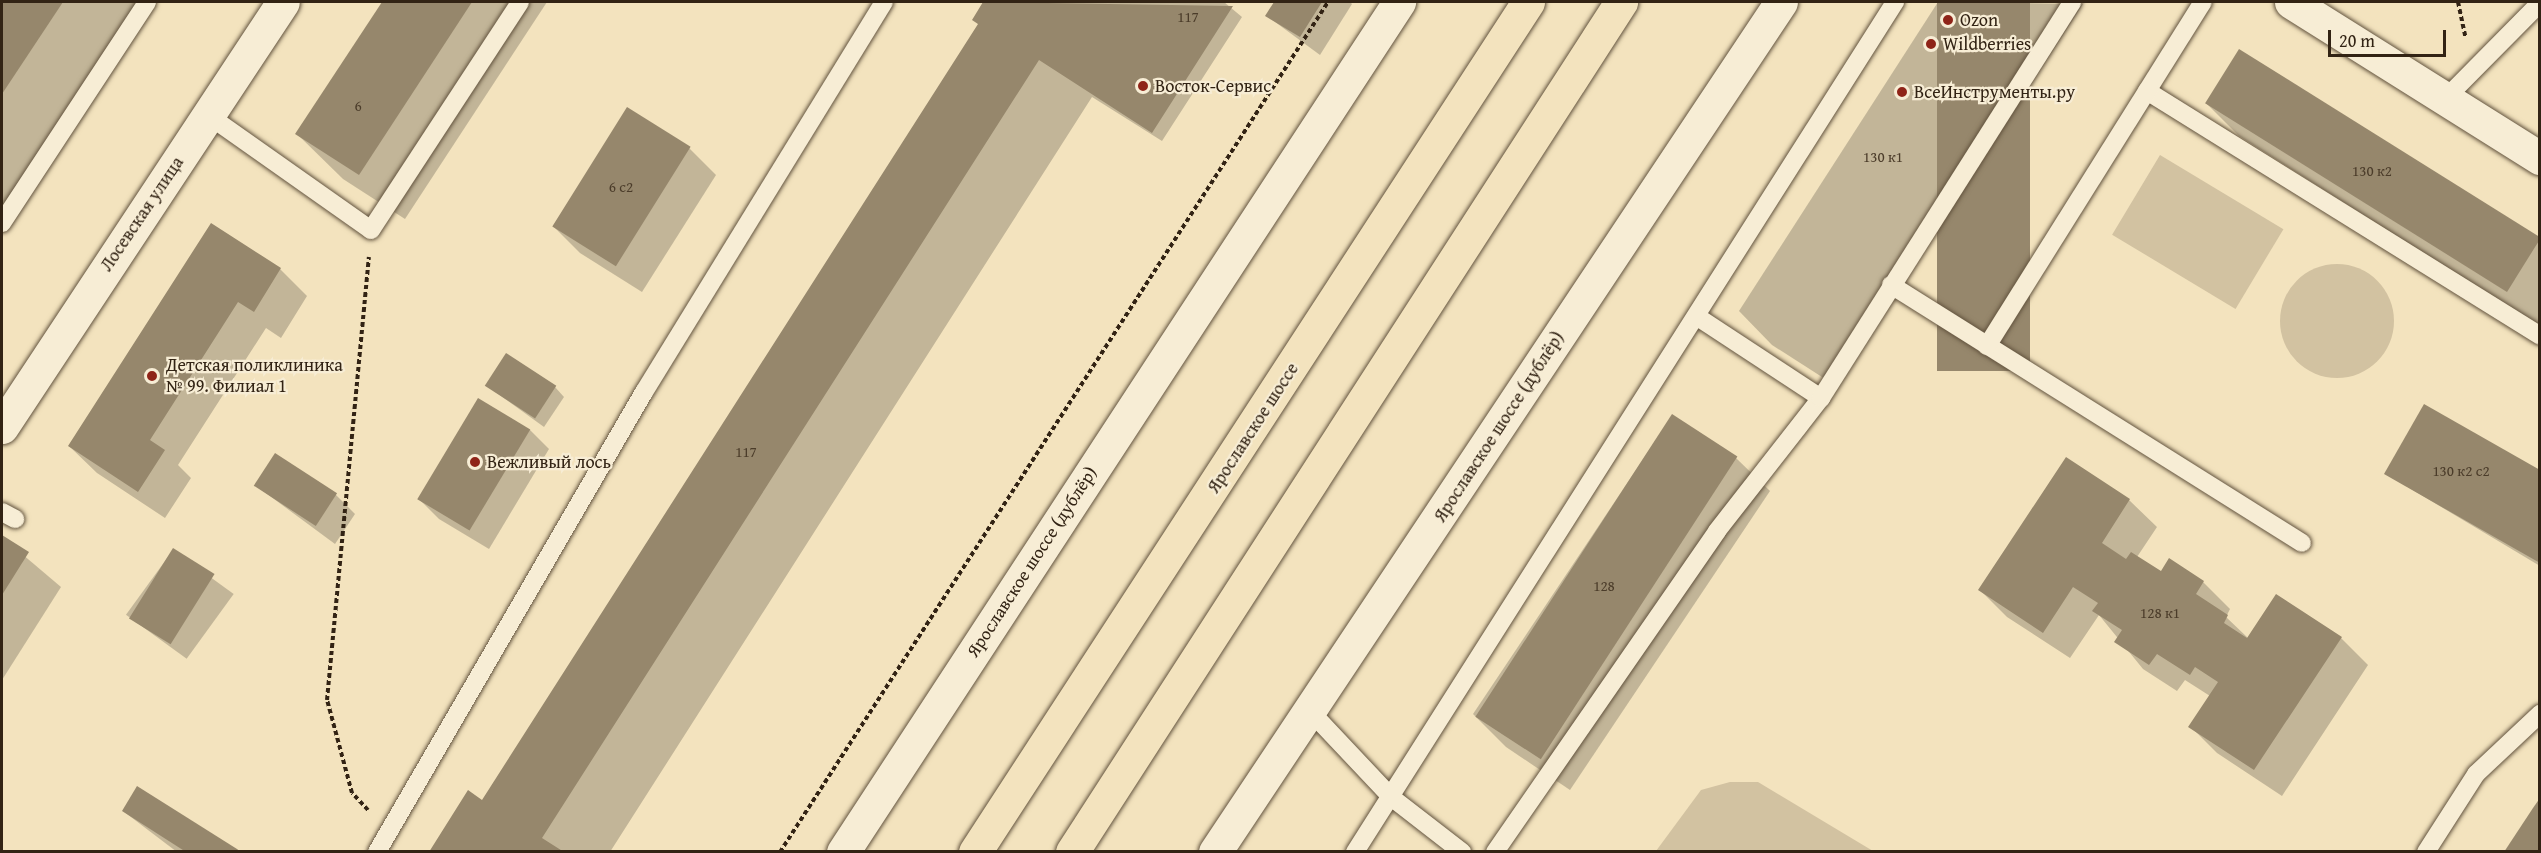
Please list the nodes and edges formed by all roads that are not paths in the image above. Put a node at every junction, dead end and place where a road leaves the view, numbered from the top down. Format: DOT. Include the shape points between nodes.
graph roads {
  1 [pos="147,2"];
  2 [pos="283,2"];
  3 [pos="520,2"];
  4 [pos="884,2"];
  5 [pos="1398,2"];
  6 [pos="1528,2"];
  7 [pos="1621,2"];
  8 [pos="1781,2"];
  9 [pos="1895,2"];
  10 [pos="2072,2"];
  11 [pos="2204,2"];
  12 [pos="2291,2"];
  13 [pos="2540,3"];
  14 [pos="2147,91"];
  15 [pos="2447,97"];
  16 [pos="208,115"];
  17 [pos="2540,158"];
  18 [pos="2,223"];
  19 [pos="1891,285"];
  20 [pos="1699,318"];
  21 [pos="2540,336"];
  22 [pos="1987,346"];
  23 [pos="1821,398"];
  24 [pos="2,427"];
  25 [pos="2302,543"];
  26 [pos="1311,712"];
  27 [pos="2540,714"];
  28 [pos="1391,797"];
  29 [pos="377,852"];
  30 [pos="843,852"];
  31 [pos="975,852"];
  32 [pos="1072,852"];
  33 [pos="1215,852"];
  34 [pos="1354,852"];
  35 [pos="1462,852"];
  36 [pos="1495,852"];
  37 [pos="2426,852"];
  1 -- 18 [label="lane"];
  2 -- 16 [label="street, Лосевская улица"];
  3 -- 16 [label="lane" via="372,230"];
  4 -- 29 [label="lane" via="644,392"];
  5 -- 30 [label="street, Ярославское шоссе (дублёр)"];
  6 -- 31 [label="main road, Ярославское шоссе"];
  7 -- 32 [label="main road" via="1326,465"];
  8 -- 26 [label="street, Ярославское шоссе (дублёр)"];
  9 -- 20 [label="lane"];
  10 -- 19 [label="lane"];
  11 -- 14 [label="lane"];
  12 -- 15 [label="street"];
  13 -- 15 [label="lane"];
  14 -- 21 [label="lane"];
  14 -- 22 [label="lane"];
  15 -- 17 [label="street"];
  16 -- 24 [label="street, Лосевская улица"];
  19 -- 22 [label="lane"];
  19 -- 23 [label="lane"];
  20 -- 23 [label="lane"];
  20 -- 28 [label="lane"];
  22 -- 25 [label="lane"];
  23 -- 36 [label="lane" via="1717,531"];
  26 -- 28 [label="lane"];
  26 -- 33 [label="street, Ярославское шоссе (дублёр)"];
  27 -- 37 [label="lane" via="2476,774"];
  28 -- 34 [label="lane"];
  28 -- 35 [label="lane"];
}
